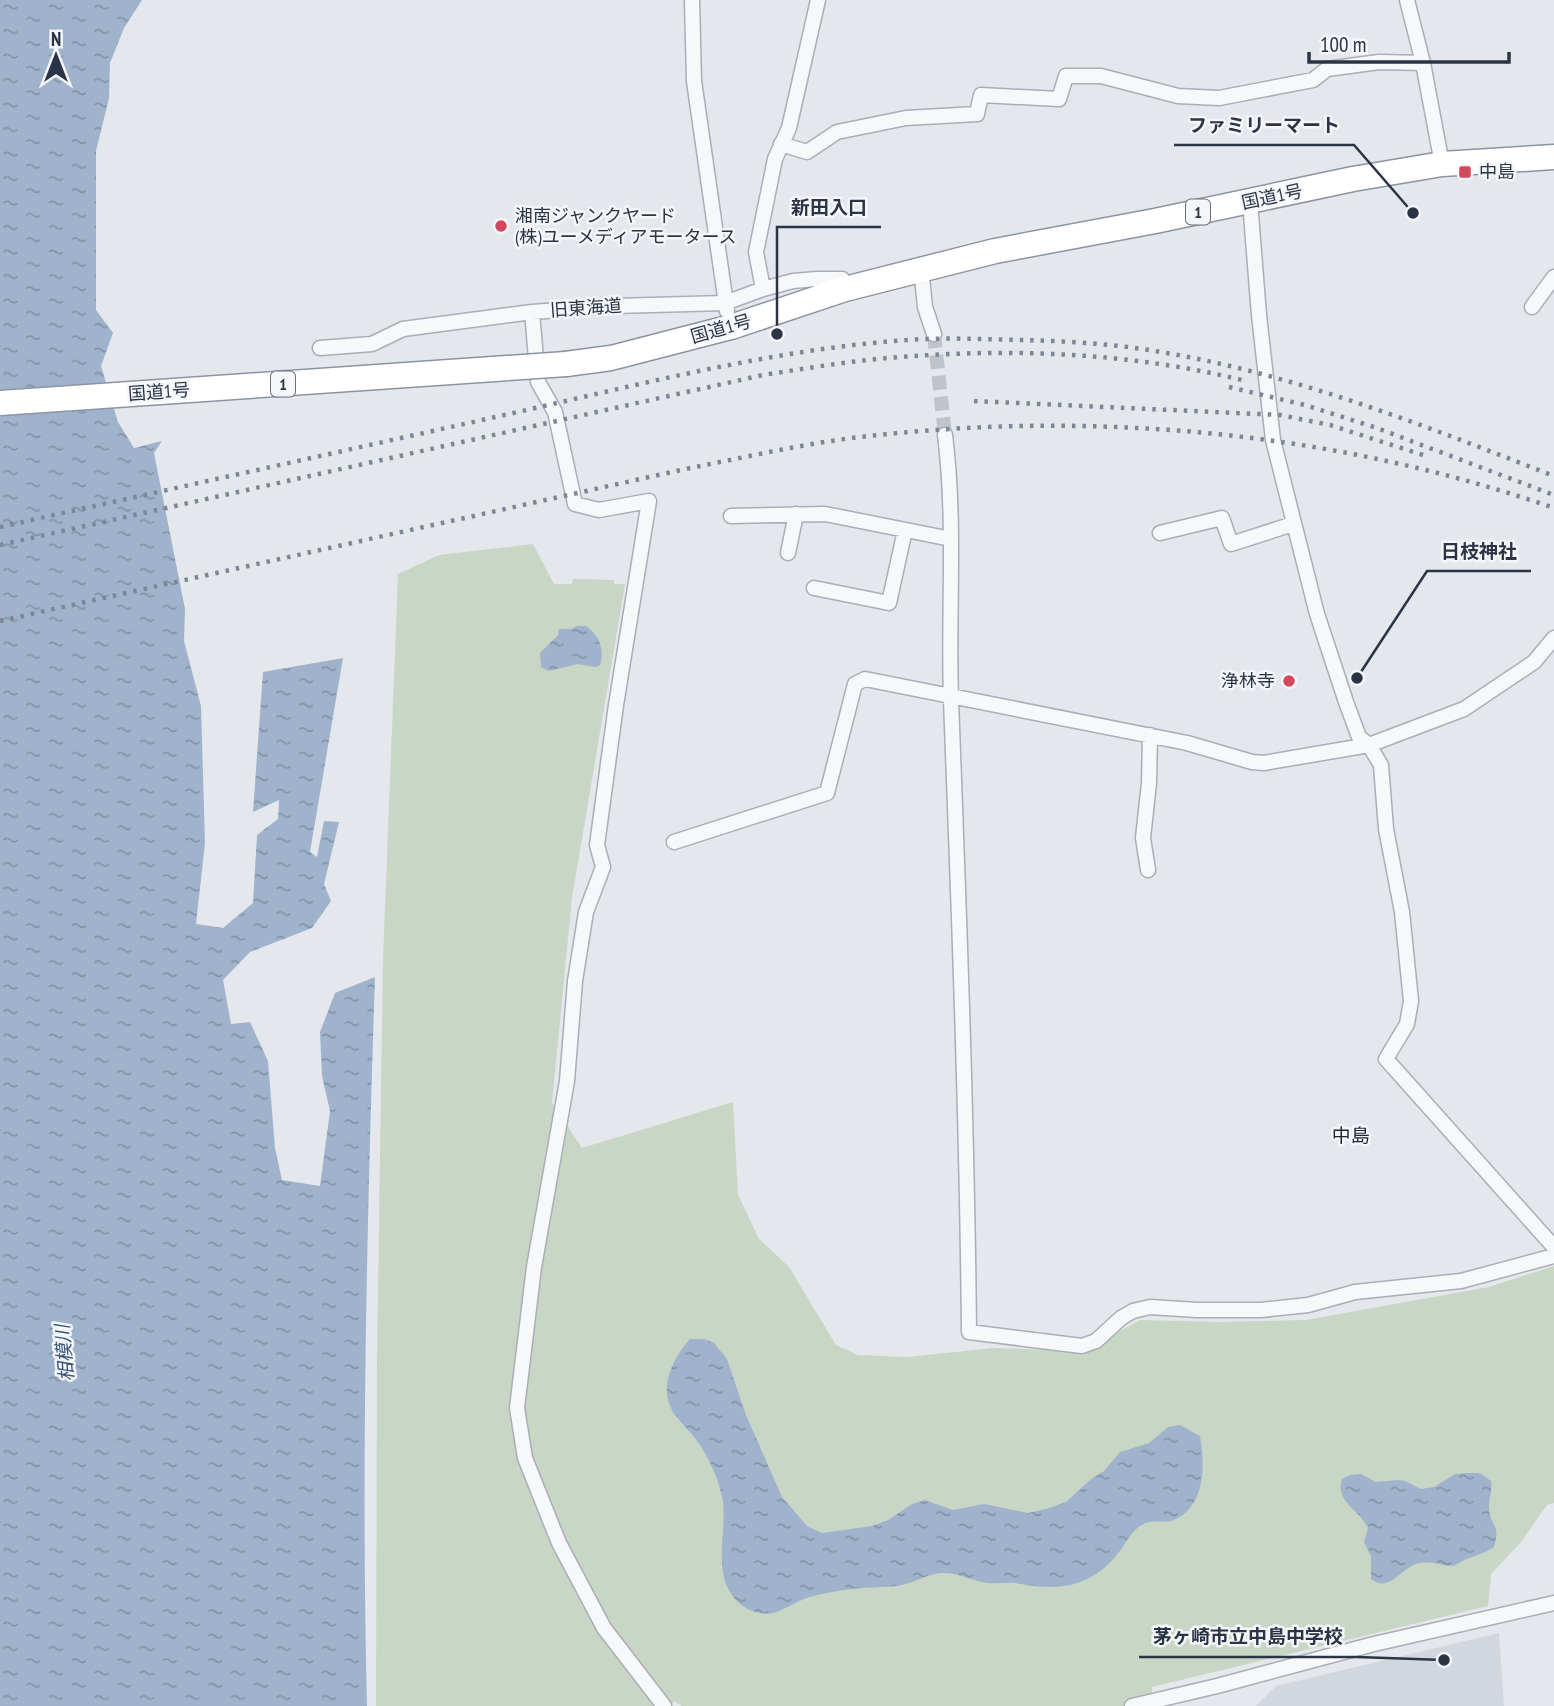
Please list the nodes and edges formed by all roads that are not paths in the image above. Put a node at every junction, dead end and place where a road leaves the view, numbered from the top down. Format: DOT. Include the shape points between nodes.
graph roads {
  1 [pos="692,0"];
  2 [pos="818,0"];
  3 [pos="1407,0"];
  4 [pos="1423,63"];
  5 [pos="780,144"];
  6 [pos="1554,157"];
  7 [pos="1442,164"];
  8 [pos="1250,202"];
  9 [pos="921,268"];
  10 [pos="1554,277"];
  11 [pos="763,289"];
  12 [pos="845,289"];
  13 [pos="724,303"];
  14 [pos="1532,307"];
  15 [pos="531,312"];
  16 [pos="731,327"];
  17 [pos="934,334"];
  18 [pos="320,348"];
  19 [pos="0,403"];
  20 [pos="945,435"];
  21 [pos="796,514"];
  22 [pos="731,516"];
  23 [pos="1293,524"];
  24 [pos="905,530"];
  25 [pos="1160,533"];
  26 [pos="951,539"];
  27 [pos="788,553"];
  28 [pos="814,588"];
  29 [pos="1554,638"];
  30 [pos="951,695"];
  31 [pos="1150,735"];
  32 [pos="1368,745"];
  33 [pos="674,842"];
  34 [pos="1148,870"];
  35 [pos="1554,1247"];
  36 [pos="1554,1256"];
  37 [pos="1554,1603"];
  38 [pos="664,1706"];
  39 [pos="1132,1706"];
  1 -- 13 [label="street" via="694,81"];
  2 -- 5 [label="street" via="789,128"];
  3 -- 4 [label="street"];
  4 -- 5 [label="street" via="1327,68 1313,80 1219,98 1178,96 1101,76 1066,76 1059,99 981,96 977,114 906,118 837,132 807,152"];
  4 -- 7 [label="street"];
  5 -- 11 [label="street" via="756,252"];
  6 -- 7 [label="highway, 国道1号 / 1"];
  7 -- 8 [label="highway, 国道1号 / 1"];
  8 -- 9 [label="highway, 国道1号 / 1"];
  8 -- 23 [label="street" via="1273,440"];
  9 -- 12 [label="highway, 国道1号 / 1"];
  9 -- 17 [label="street" via="925,307"];
  10 -- 14 [label="street"];
  11 -- 12 [label="street, 旧東海道" via="817,279 842,279"];
  11 -- 13 [label="street, 旧東海道"];
  12 -- 16 [label="highway, 国道1号 / 1"];
  13 -- 15 [label="street, 旧東海道"];
  13 -- 16 [label="street"];
  15 -- 18 [label="street, 旧東海道" via="402,329 372,344"];
  15 -- 38 [label="street" via="538,382 555,412 575,504 599,510 649,501 597,845 603,867 586,912 575,981 567,1081 534,1267 517,1408 525,1458 559,1543 604,1628"];
  16 -- 19 [label="highway, 国道1号 / 1, bridge" via="611,358 566,364"];
  20 -- 26 [label="street"];
  21 -- 22 [label="street"];
  21 -- 24 [label="street" via="825,514"];
  21 -- 27 [label="street"];
  23 -- 25 [label="street" via="1231,544 1222,518"];
  23 -- 32 [label="street" via="1346,702 1359,737"];
  24 -- 26 [label="street"];
  24 -- 28 [label="street" via="889,603"];
  26 -- 30 [label="street"];
  29 -- 32 [label="street" via="1534,662 1464,709"];
  30 -- 31 [label="street"];
  30 -- 33 [label="street" via="865,679 855,684 827,793"];
  30 -- 36 [label="street" via="969,1332 1082,1346 1142,1309 1261,1310 1308,1305 1355,1292 1461,1281"];
  31 -- 32 [label="street" via="1264,763"];
  31 -- 34 [label="street" via="1143,838"];
  32 -- 35 [label="street" via="1381,765 1411,1001 1407,1024 1386,1059"];
  37 -- 39 [label="street" via="1374,1643"];
}
